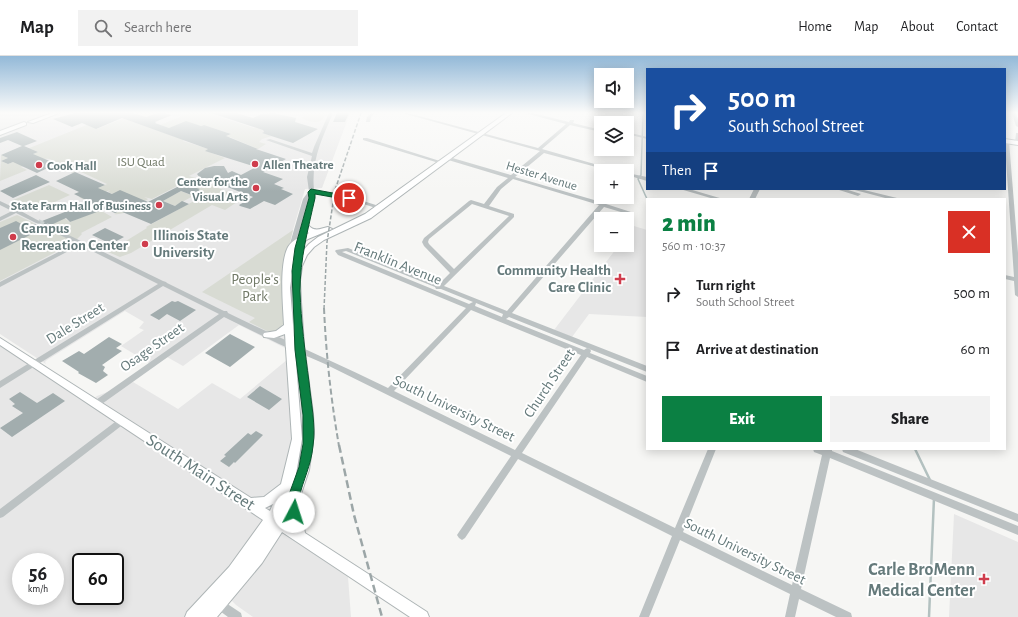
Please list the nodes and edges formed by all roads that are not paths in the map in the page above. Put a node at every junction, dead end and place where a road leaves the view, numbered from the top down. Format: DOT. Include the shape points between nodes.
graph roads {
  1 [pos="320,139"];
  2 [pos="365,139"];
  3 [pos="474,139"];
  4 [pos="500,139"];
  5 [pos="552,139"];
  6 [pos="268,140"];
  7 [pos="1006,141"];
  8 [pos="1017,143"];
  9 [pos="540,150"];
  10 [pos="314,155"];
  11 [pos="444,160"];
  12 [pos="594,165"];
  13 [pos="634,176"];
  14 [pos="512,177"];
  15 [pos="646,179"];
  16 [pos="687,190"];
  17 [pos="842,190"];
  18 [pos="858,190"];
  19 [pos="1010,191"];
  20 [pos="311,192"];
  21 [pos="1017,193"];
  22 [pos="716,198"];
  23 [pos="875,198"];
  24 [pos="891,198"];
  25 [pos="594,201"];
  26 [pos="0,203"];
  27 [pos="603,204"];
  28 [pos="486,206"];
  29 [pos="379,207"];
  30 [pos="17,211"];
  31 [pos="628,212"];
  32 [pos="0,219"];
  33 [pos="38,222"];
  34 [pos="1006,226"];
  35 [pos="48,227"];
  36 [pos="305,227"];
  37 [pos="1006,230"];
  38 [pos="1016,231"];
  39 [pos="320,232"];
  40 [pos="302,239"];
  41 [pos="80,243"];
  42 [pos="292,247"];
  43 [pos="296,271"];
  44 [pos="454,272"];
  45 [pos="1006,277"];
  46 [pos="1017,280"];
  47 [pos="164,284"];
  48 [pos="0,285"];
  49 [pos="440,286"];
  50 [pos="433,292"];
  51 [pos="1018,295"];
  52 [pos="476,301"];
  53 [pos="470,307"];
  54 [pos="225,313"];
  55 [pos="508,314"];
  56 [pos="503,320"];
  57 [pos="289,325"];
  58 [pos="267,335"];
  59 [pos="0,341"];
  60 [pos="290,345"];
  61 [pos="591,347"];
  62 [pos="300,350"];
  63 [pos="585,354"];
  64 [pos="35,363"];
  65 [pos="646,369"];
  66 [pos="646,379"];
  67 [pos="0,385"];
  68 [pos="389,391"];
  69 [pos="96,404"];
  70 [pos="122,421"];
  71 [pos="712,450"];
  72 [pos="848,450"];
  73 [pos="828,451"];
  74 [pos="517,455"];
  75 [pos="287,485"];
  76 [pos="293,500"];
  77 [pos="249,504"];
  78 [pos="0,514"];
  79 [pos="1018,518"];
  80 [pos="277,521"];
  81 [pos="1018,531"];
  82 [pos="678,533"];
  83 [pos="299,535"];
  84 [pos="462,535"];
  85 [pos="796,592"];
  86 [pos="215,600"];
  87 [pos="192,617"];
  88 [pos="208,617"];
  89 [pos="237,617"];
  90 [pos="422,617"];
  91 [pos="644,617"];
  92 [pos="790,617"];
  93 [pos="847,617"];
  1 -- 10 [label="street"];
  2 -- 11 [label="street, Hester Avenue"];
  3 -- 11 [label="main road"];
  4 -- 9 [label="street"];
  5 -- 9 [label="street"];
  6 -- 10 [label="street"];
  7 -- 8 [label="main road"];
  7 -- 19 [label="street"];
  9 -- 12 [label="street"];
  9 -- 14 [label="street"];
  10 -- 20 [label="street" via="310,177"];
  11 -- 14 [label="street, Hester Avenue"];
  11 -- 29 [label="main road"];
  13 -- 15 [label="street"];
  14 -- 25 [label="street, Hester Avenue"];
  14 -- 28 [label="street" via="496,191"];
  16 -- 22 [label="street"];
  17 -- 23 [label="street"];
  18 -- 24 [label="street"];
  19 -- 21 [label="street"];
  19 -- 38 [label="street"];
  20 -- 29 [label="street" via="349,198"];
  20 -- 36 [label="street"];
  20 -- 42 [label="street" via="306,199"];
  26 -- 30 [label="street"];
  27 -- 31 [label="street, Hester Avenue"];
  27 -- 55 [label="street"];
  28 -- 44 [label="street" via="512,216"];
  28 -- 44 [label="street" via="469,203 425,241 426,245"];
  29 -- 39 [label="main road"];
  29 -- 43 [label="main road" via="361,220 313,243 306,250"];
  30 -- 32 [label="street"];
  30 -- 33 [label="street"];
  34 -- 38 [label="street"];
  35 -- 41 [label="street, South University Street"];
  36 -- 39 [label="main road" via="310,231"];
  36 -- 40 [label="street"];
  37 -- 38 [label="street"];
  38 -- 46 [label="street"];
  39 -- 40 [label="main road"];
  40 -- 42 [label="main road"];
  40 -- 43 [label="street"];
  41 -- 47 [label="street, South University Street"];
  41 -- 48 [label="street"];
  42 -- 57 [label="main road" via="286,288"];
  43 -- 62 [label="main road"];
  44 -- 49 [label="street"];
  45 -- 46 [label="street"];
  46 -- 51 [label="street"];
  47 -- 54 [label="street, South University Street"];
  47 -- 64 [label="street, Dale Street"];
  49 -- 50 [label="street"];
  49 -- 50 [label="street, Franklin Avenue" via="346,249 338,251"];
  49 -- 52 [label="street, Franklin Avenue"];
  50 -- 53 [label="street, Franklin Avenue"];
  52 -- 53 [label="street"];
  52 -- 55 [label="street, Franklin Avenue"];
  53 -- 56 [label="street, Franklin Avenue"];
  53 -- 68 [label="street"];
  54 -- 58 [label="street, South University Street"];
  54 -- 69 [label="street, Osage Street"];
  55 -- 56 [label="street"];
  55 -- 61 [label="street, Franklin Avenue"];
  56 -- 63 [label="street, Franklin Avenue"];
  57 -- 58 [label="main road" via="278,334"];
  57 -- 60 [label="main road"];
  58 -- 60 [label="street, South University Street"];
  59 -- 64 [label="main road, South Main Street"];
  60 -- 62 [label="street, South University Street"];
  60 -- 75 [label="main road" via="297,440"];
  61 -- 63 [label="street, Church Street"];
  61 -- 65 [label="street, Franklin Avenue"];
  62 -- 68 [label="street, South University Street"];
  62 -- 76 [label="main road" via="308,415 308,444 304,467"];
  63 -- 66 [label="street, Franklin Avenue"];
  63 -- 74 [label="street, Church Street"];
  64 -- 67 [label="street, Dale Street"];
  64 -- 69 [label="main road, South Main Street"];
  68 -- 74 [label="street, South University Street"];
  69 -- 70 [label="main road, South Main Street"];
  70 -- 77 [label="main road, South Main Street"];
  70 -- 78 [label="street"];
  71 -- 82 [label="street"];
  72 -- 79 [label="street"];
  73 -- 81 [label="street"];
  73 -- 85 [label="street"];
  74 -- 82 [label="street, South University Street"];
  74 -- 84 [label="street, Church Street"];
  75 -- 77 [label="main road" via="273,499"];
  75 -- 80 [label="main road"];
  76 -- 80 [label="main road"];
  76 -- 83 [label="main road"];
  77 -- 80 [label="main road, South Main Street"];
  80 -- 83 [label="main road, South Main Street"];
  80 -- 86 [label="main road" via="257,560"];
  82 -- 85 [label="street, South University Street"];
  82 -- 91 [label="street"];
  83 -- 90 [label="main road, South Main Street"];
  85 -- 92 [label="street"];
  85 -- 93 [label="street, South University Street"];
  86 -- 87 [label="main road"];
  86 -- 88 [label="main road"];
  86 -- 89 [label="street"];
}
